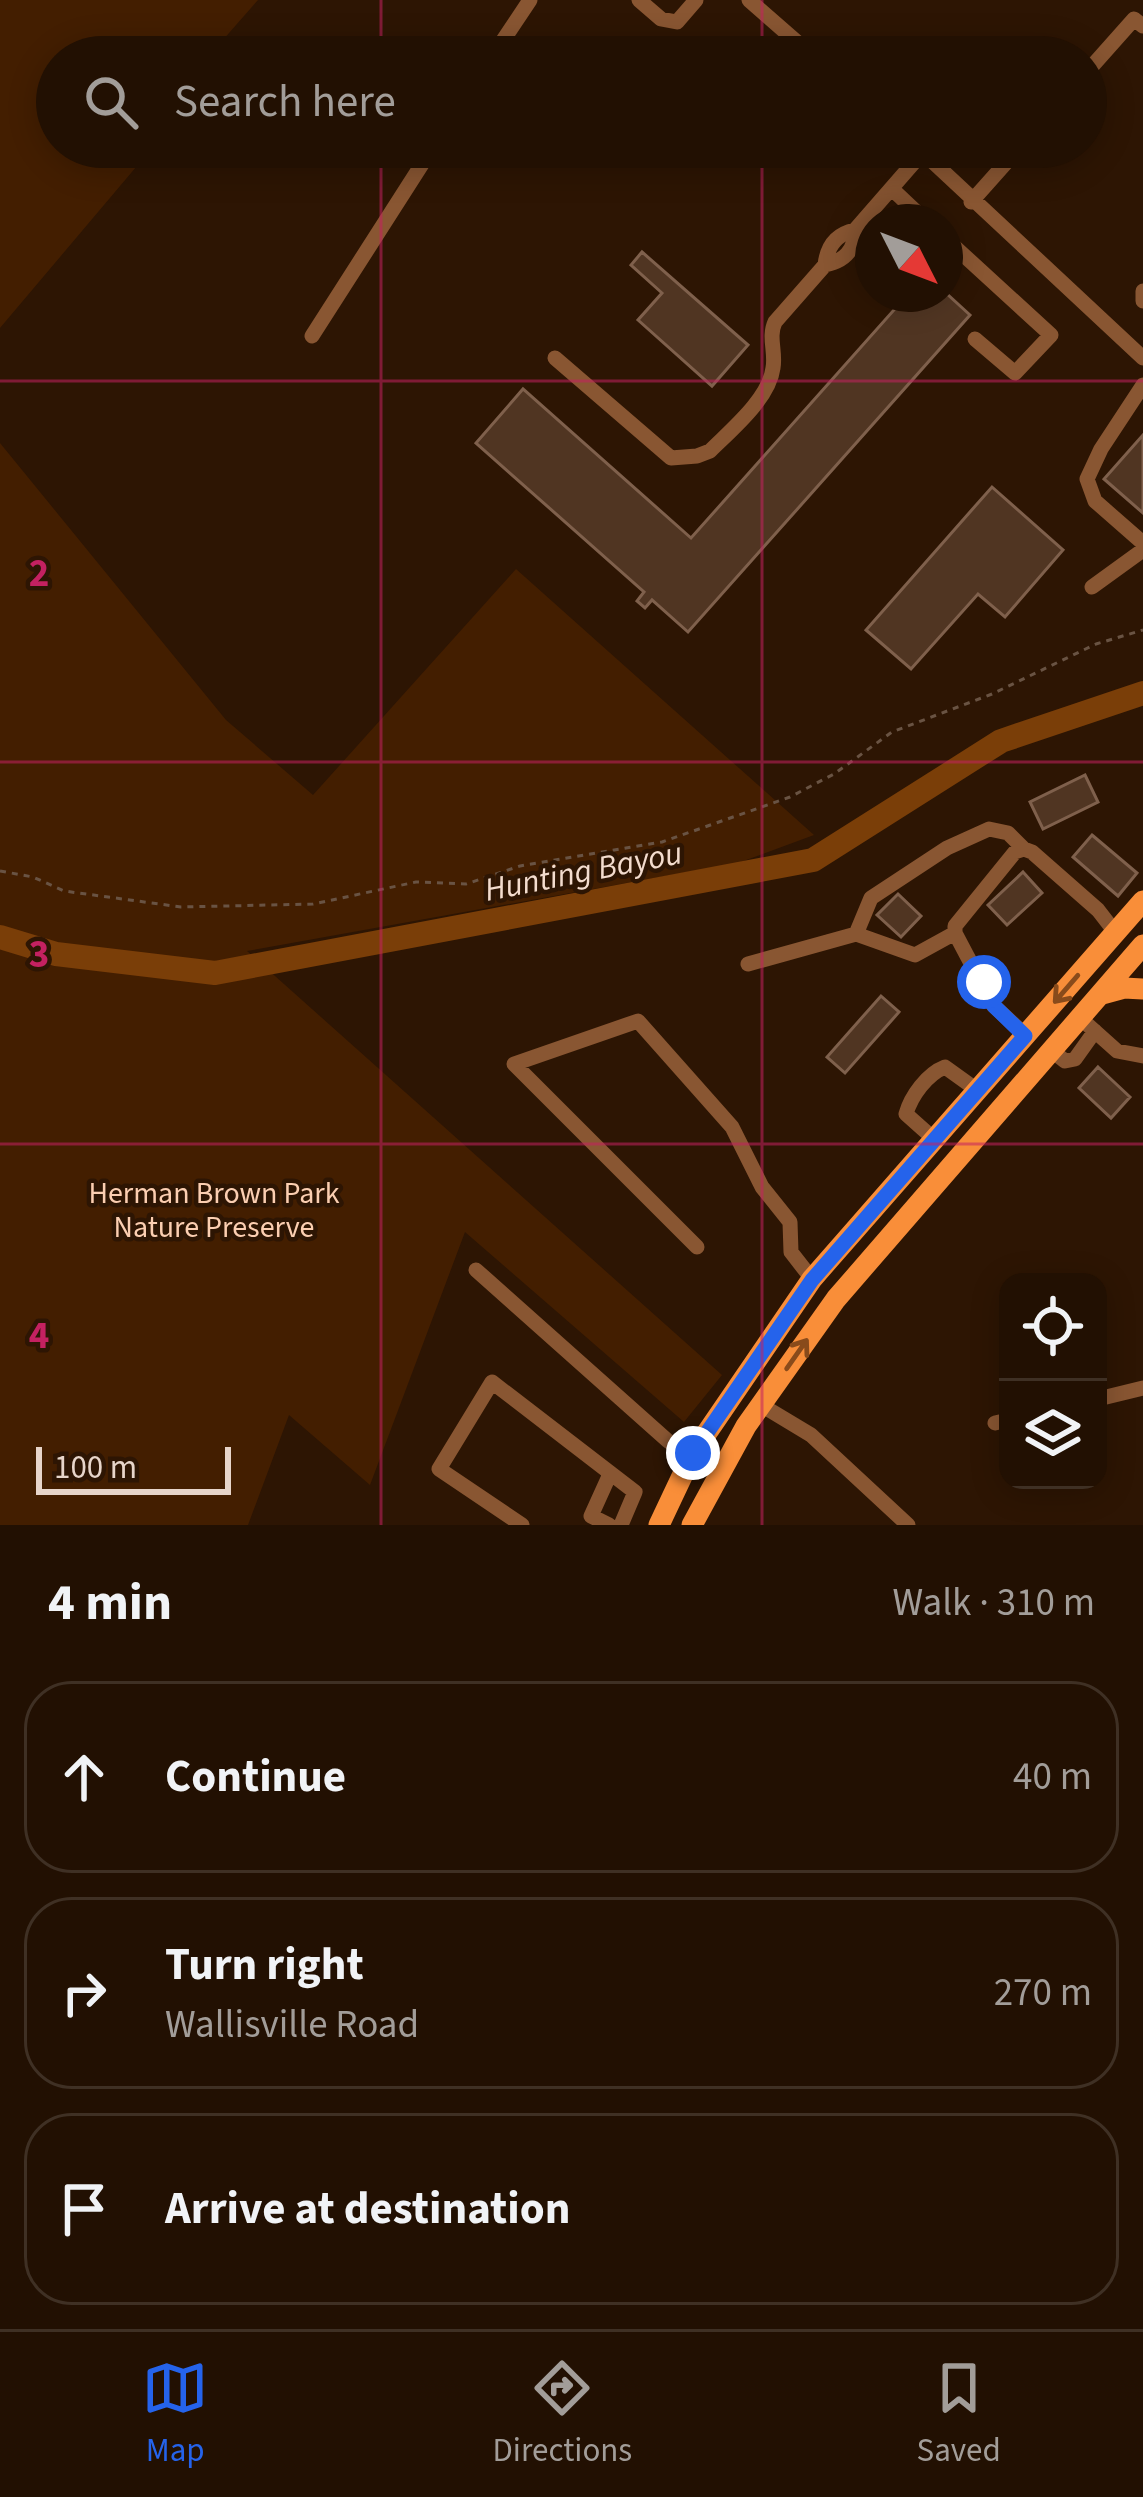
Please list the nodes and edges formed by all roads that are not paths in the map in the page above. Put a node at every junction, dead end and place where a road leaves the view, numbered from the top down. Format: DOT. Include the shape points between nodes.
graph roads {
  1 [pos="530,0"];
  2 [pos="639,0"];
  3 [pos="696,0"];
  4 [pos="749,0"];
  5 [pos="1143,26"];
  6 [pos="507,36"];
  7 [pos="790,36"];
  8 [pos="1107,49"];
  9 [pos="420,168"];
  10 [pos="907,168"];
  11 [pos="938,168"];
  12 [pos="1001,168"];
  13 [pos="892,189"];
  14 [pos="971,202"];
  15 [pos="908,204"];
  16 [pos="963,254"];
  17 [pos="1143,291"];
  18 [pos="1143,301"];
  19 [pos="312,336"];
  20 [pos="975,339"];
  21 [pos="555,358"];
  22 [pos="1143,358"];
  23 [pos="1143,385"];
  24 [pos="1143,546"];
  25 [pos="1092,587"];
  26 [pos="1024,849"];
  27 [pos="1143,901"];
  28 [pos="1143,931"];
  29 [pos="1115,932"];
  30 [pos="955,933"];
  31 [pos="856,934"];
  32 [pos="1143,945"];
  33 [pos="748,964"];
  34 [pos="1143,989"];
  35 [pos="1101,994"];
  36 [pos="1087,1025"];
  37 [pos="1025,1036"];
  38 [pos="1143,1056"];
  39 [pos="982,1085"];
  40 [pos="1009,1099"];
  41 [pos="934,1139"];
  42 [pos="697,1246"];
  43 [pos="476,1270"];
  44 [pos="812,1280"];
  45 [pos="836,1300"];
  46 [pos="1143,1388"];
  47 [pos="736,1390"];
  48 [pos="1107,1397"];
  49 [pos="761,1405"];
  50 [pos="691,1456"];
  51 [pos="610,1474"];
  52 [pos="669,1503"];
  53 [pos="696,1521"];
  54 [pos="522,1525"];
  55 [pos="609,1525"];
  56 [pos="621,1525"];
  57 [pos="659,1525"];
  58 [pos="908,1525"];
  1 -- 6 [label="street"];
  2 -- 3 [label="street" via="677,22"];
  4 -- 7 [label="street"];
  5 -- 8 [label="street" via="1134,19"];
  9 -- 19 [label="street"];
  10 -- 13 [label="street"];
  11 -- 14 [label="street"];
  12 -- 14 [label="street"];
  13 -- 15 [label="street"];
  13 -- 21 [label="street" via="827,250 825,265 775,322 768,386 710,451 671,458"];
  14 -- 22 [label="street"];
  16 -- 20 [label="street" via="1051,334 1015,373"];
  17 -- 18 [label="street"];
  23 -- 24 [label="street" via="1087,479 1095,501"];
  24 -- 25 [label="street"];
  26 -- 29 [label="street"];
  26 -- 30 [label="street"];
  26 -- 31 [label="street" via="1008,832 989,829 947,848 872,898"];
  27 -- 29 [label="main road"];
  28 -- 29 [label="main road"];
  29 -- 37 [label="main road, one-way"];
  30 -- 31 [label="street" via="915,955"];
  30 -- 37 [label="street" via="994,1006"];
  31 -- 33 [label="street"];
  32 -- 35 [label="main road"];
  34 -- 35 [label="main road"];
  35 -- 36 [label="main road"];
  36 -- 38 [label="street" via="1117,1051"];
  36 -- 40 [label="main road"];
  37 -- 39 [label="main road"];
  39 -- 40 [label="main road"];
  39 -- 41 [label="main road"];
  39 -- 41 [label="street" via="945,1067 909,1101 906,1114"];
  40 -- 45 [label="main road"];
  41 -- 44 [label="main road"];
  42 -- 44 [label="street" via="514,1064 638,1021 732,1127 790,1222 791,1252"];
  43 -- 50 [label="street"];
  44 -- 45 [label="main road"];
  44 -- 47 [label="main road"];
  49 -- 45 [label="main road, one-way"];
  46 -- 48 [label="street"];
  47 -- 49 [label="main road"];
  47 -- 50 [label="main road"];
  49 -- 53 [label="main road"];
  49 -- 58 [label="street" via="811,1435"];
  50 -- 52 [label="main road"];
  51 -- 54 [label="street" via="492,1382 439,1469"];
  51 -- 55 [label="street" via="591,1516"];
  51 -- 56 [label="street" via="635,1492"];
  52 -- 53 [label="main road"];
  52 -- 57 [label="main road"];
}
